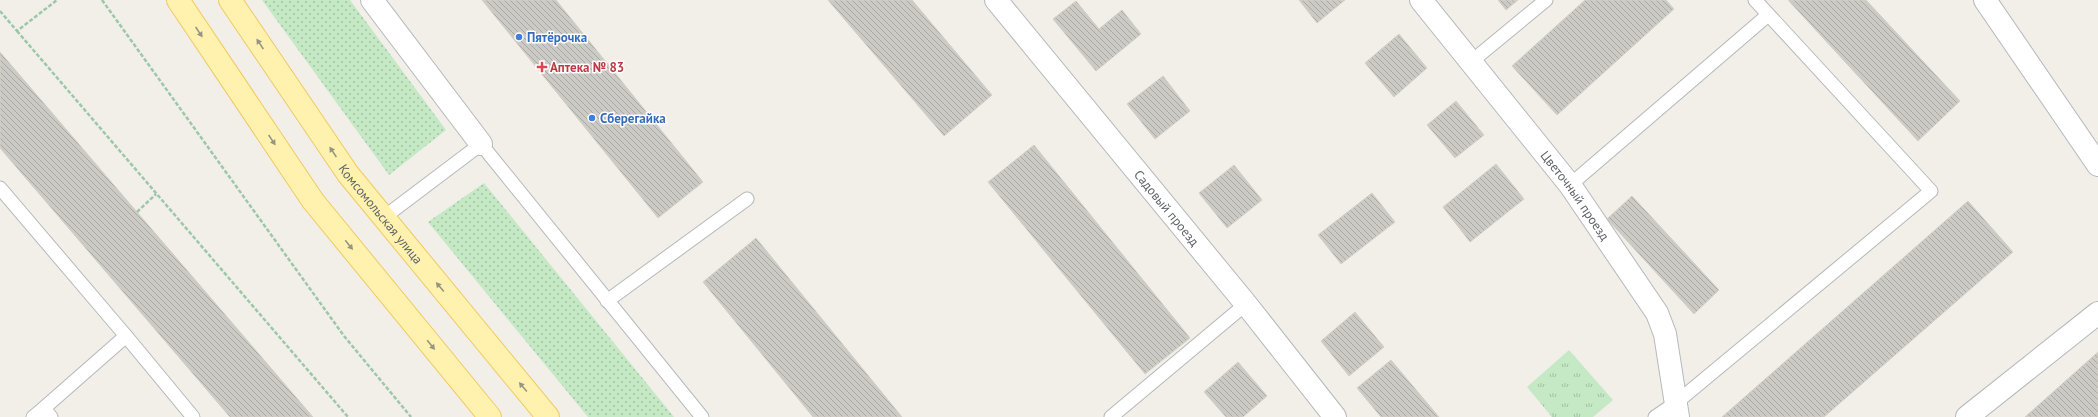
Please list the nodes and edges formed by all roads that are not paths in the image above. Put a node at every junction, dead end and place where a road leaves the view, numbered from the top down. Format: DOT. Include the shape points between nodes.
graph roads {
  1 [pos="178,0"];
  2 [pos="230,0"];
  3 [pos="372,0"];
  4 [pos="996,0"];
  5 [pos="1421,0"];
  6 [pos="1546,0"];
  7 [pos="1756,0"];
  8 [pos="1985,0"];
  9 [pos="1768,15"];
  10 [pos="1472,61"];
  11 [pos="481,144"];
  12 [pos="2098,165"];
  13 [pos="1570,185"];
  14 [pos="0,188"];
  15 [pos="747,199"];
  16 [pos="383,218"];
  17 [pos="607,301"];
  18 [pos="1246,304"];
  19 [pos="2098,313"];
  20 [pos="126,336"];
  21 [pos="1677,410"];
  22 [pos="47,413"];
  23 [pos="33,417"];
  24 [pos="193,417"];
  25 [pos="490,417"];
  26 [pos="548,417"];
  27 [pos="702,417"];
  28 [pos="1111,417"];
  29 [pos="1335,417"];
  30 [pos="1655,417"];
  31 [pos="1967,417"];
  1 -- 25 [label="main road, one-way" via="313,201"];
  16 -- 2 [label="main road, Комсомольская улица, one-way" via="348,174"];
  3 -- 11 [label="street"];
  4 -- 18 [label="street, Садовый проезд"];
  5 -- 10 [label="street, Цветочный проезд"];
  6 -- 10 [label="lane"];
  7 -- 9 [label="lane"];
  8 -- 12 [label="street"];
  9 -- 13 [label="lane"];
  9 -- 21 [label="lane" via="1931,191"];
  10 -- 13 [label="street, Цветочный проезд"];
  11 -- 16 [label="lane"];
  11 -- 17 [label="lane"];
  13 -- 21 [label="street, Цветочный проезд" via="1657,313 1665,334"];
  14 -- 20 [label="lane"];
  15 -- 17 [label="lane"];
  26 -- 16 [label="main road, Комсомольская улица, one-way"];
  17 -- 27 [label="lane"];
  18 -- 28 [label="lane"];
  18 -- 29 [label="street, Садовый проезд"];
  19 -- 31 [label="street"];
  20 -- 22 [label="lane"];
  20 -- 24 [label="lane"];
  21 -- 30 [label="lane"];
  22 -- 23 [label="lane"];
}
